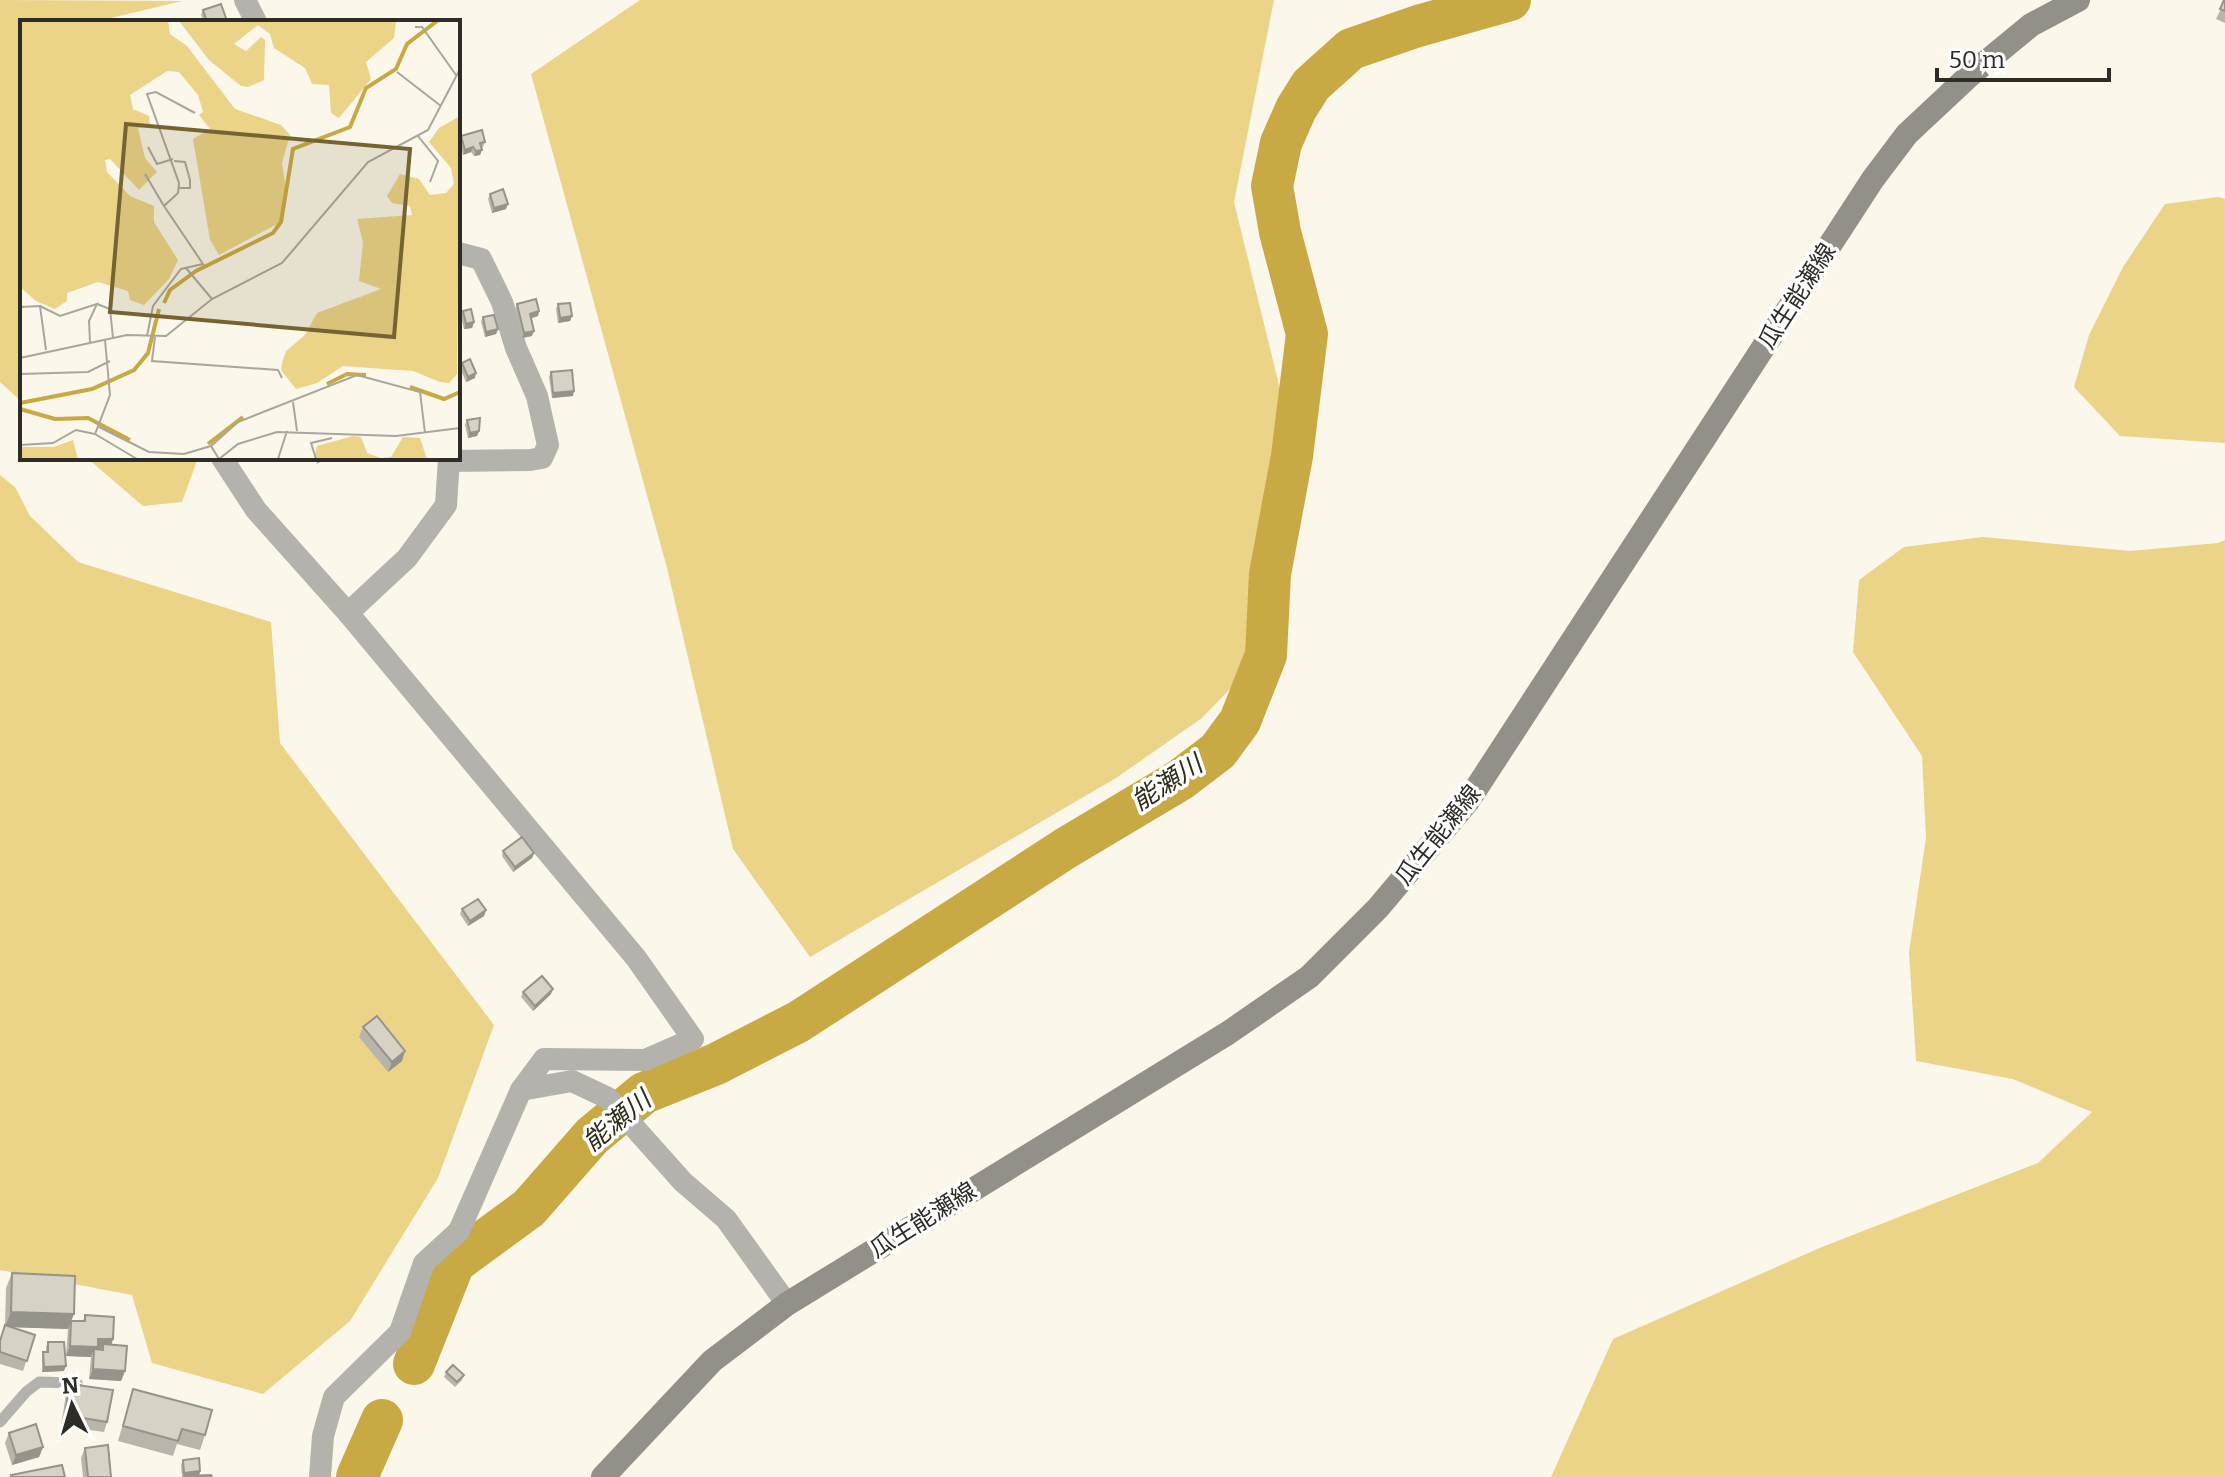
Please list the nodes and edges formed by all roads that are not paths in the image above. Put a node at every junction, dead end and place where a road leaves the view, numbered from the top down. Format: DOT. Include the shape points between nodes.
graph roads {
  1 [pos="245,0"];
  2 [pos="2078,0"];
  3 [pos="255,20"];
  4 [pos="460,254"];
  5 [pos="223,460"];
  6 [pos="449,460"];
  7 [pos="460,460"];
  8 [pos="348,613"];
  9 [pos="521,1090"];
  10 [pos="787,1304"];
  11 [pos="77,1383"];
  12 [pos="0,1422"];
  13 [pos="320,1477"];
  14 [pos="603,1477"];
  1 -- 3 [label="street"];
  2 -- 10 [label="main road, 瓜生能瀬線" via="2031,25 1907,134 1468,801 1378,908 1309,977 1228,1033"];
  4 -- 7 [label="street" via="481,259 502,302 537,396 548,445 542,458"];
  5 -- 8 [label="street" via="256,510"];
  6 -- 8 [label="street" via="446,505 407,558"];
  8 -- 9 [label="street" via="636,958 693,1039 645,1060 544,1059"];
  9 -- 10 [label="street" via="572,1081 608,1098 683,1182 726,1219"];
  9 -- 13 [label="street" via="459,1231 424,1263 400,1332 334,1397 323,1436"];
  10 -- 14 [label="main road, 瓜生能瀬線" via="712,1361"];
  11 -- 12 [label="lane" via="39,1382"];
}
